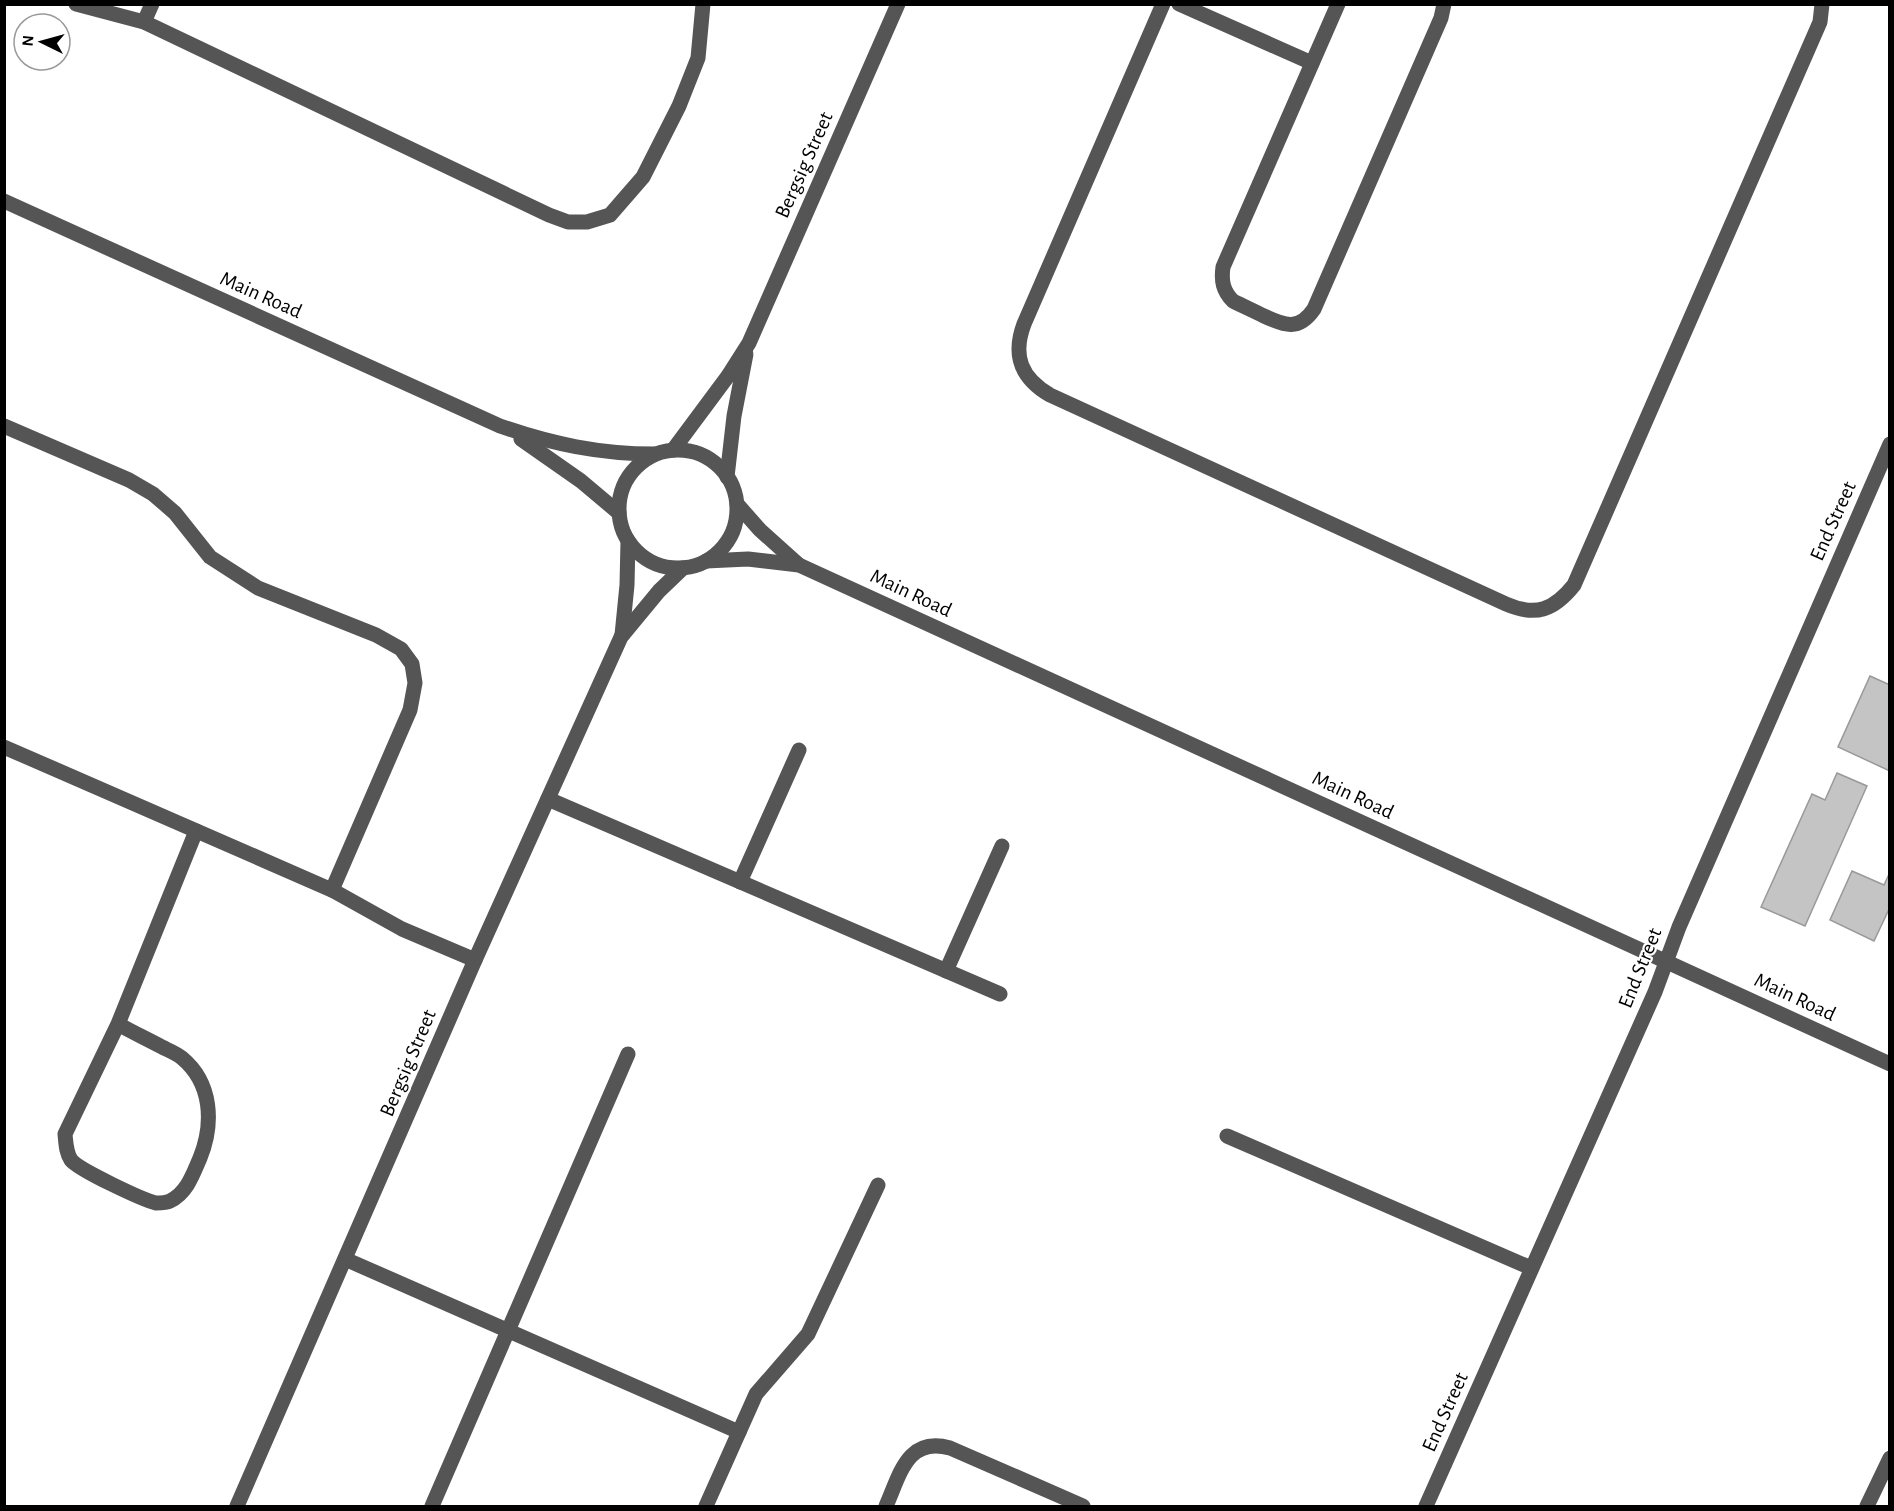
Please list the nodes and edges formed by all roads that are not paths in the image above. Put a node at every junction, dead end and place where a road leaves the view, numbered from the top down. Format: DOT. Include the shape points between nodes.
graph roads {
  1 [pos="76,4"];
  2 [pos="152,4"];
  3 [pos="703,4"];
  4 [pos="898,4"];
  5 [pos="1163,4"];
  6 [pos="1179,4"];
  7 [pos="1338,4"];
  8 [pos="1444,4"];
  9 [pos="1822,4"];
  10 [pos="144,21"];
  11 [pos="1312,63"];
  12 [pos="4,201"];
  13 [pos="749,343"];
  14 [pos="4,426"];
  15 [pos="500,426"];
  16 [pos="1890,444"];
  17 [pos="673,450"];
  18 [pos="655,454"];
  19 [pos="727,477"];
  20 [pos="737,504"];
  21 [pos="619,513"];
  22 [pos="628,541"];
  23 [pos="706,561"];
  24 [pos="799,565"];
  25 [pos="683,568"];
  26 [pos="621,638"];
  27 [pos="4,747"];
  28 [pos="800,750"];
  29 [pos="548,799"];
  30 [pos="196,831"];
  31 [pos="1002,846"];
  32 [pos="740,882"];
  33 [pos="332,890"];
  34 [pos="475,960"];
  35 [pos="1666,961"];
  36 [pos="946,971"];
  37 [pos="1000,994"];
  38 [pos="117,1024"];
  39 [pos="628,1054"];
  40 [pos="1890,1064"];
  41 [pos="1227,1136"];
  42 [pos="878,1185"];
  43 [pos="345,1259"];
  44 [pos="1531,1268"];
  45 [pos="509,1330"];
  46 [pos="739,1432"];
  47 [pos="1890,1458"];
  48 [pos="237,1506"];
  49 [pos="432,1506"];
  50 [pos="706,1506"];
  51 [pos="886,1506"];
  52 [pos="1083,1506"];
  53 [pos="1426,1506"];
  54 [pos="1868,1506"];
  1 -- 10 [label="street"];
  2 -- 10 [label="street"];
  3 -- 10 [label="street" via="698,57 679,106 643,177 610,215 587,222 568,222 549,215"];
  4 -- 13 [label="street, Bergsig Street"];
  5 -- 9 [label="street" via="1019,336 1020,362 1027,376 1050,395 1518,609 1533,611 1558,603 1574,585 1820,22"];
  6 -- 11 [label="street"];
  7 -- 11 [label="street"];
  8 -- 11 [label="street" via="1314,309 1302,322 1287,325 1233,301 1223,287 1222,277"];
  12 -- 15 [label="street, Main Road"];
  13 -- 17 [label="street, Bergsig Street"];
  13 -- 19 [label="street, Bergsig Street"];
  14 -- 33 [label="street" via="129,480 176,513 210,556 258,588 376,635 401,650 412,664 415,683 410,710"];
  15 -- 18 [label="street, Main Road" via="592,451"];
  15 -- 21 [label="street, Main Road" via="555,461"];
  16 -- 35 [label="street, End Street"];
  17 -- 18 [label="street"];
  17 -- 19 [label="street" via="704,456"];
  18 -- 21 [label="street" via="628,478"];
  19 -- 20 [label="street"];
  20 -- 23 [label="street" via="733,531 722,548"];
  20 -- 24 [label="street, Main Road"];
  21 -- 22 [label="street"];
  22 -- 25 [label="street" via="652,562"];
  22 -- 26 [label="street, Bergsig Street"];
  23 -- 24 [label="street, Main Road" via="748,559"];
  23 -- 25 [label="street"];
  24 -- 35 [label="street, Main Road"];
  25 -- 26 [label="street, Bergsig Street" via="639,613"];
  26 -- 29 [label="street, Bergsig Street"];
  27 -- 30 [label="street"];
  28 -- 32 [label="street"];
  29 -- 32 [label="street"];
  29 -- 34 [label="street, Bergsig Street"];
  30 -- 33 [label="street"];
  30 -- 38 [label="street"];
  31 -- 36 [label="street"];
  32 -- 36 [label="street"];
  33 -- 34 [label="street" via="402,929"];
  34 -- 43 [label="street, Bergsig Street"];
  35 -- 40 [label="street, Main Road"];
  35 -- 44 [label="street, End Street"];
  36 -- 37 [label="street"];
  38 -- 38 [label="street" via="70,1121 65,1134 66,1150 72,1162 88,1173 146,1199 167,1202 183,1193 194,1173 204,1147 210,1111 208,1096 197,1074 181,1057"];
  39 -- 45 [label="street"];
  41 -- 44 [label="street"];
  42 -- 46 [label="street" via="808,1334 756,1394"];
  43 -- 45 [label="street"];
  43 -- 48 [label="street, Bergsig Street"];
  44 -- 53 [label="street, End Street"];
  45 -- 46 [label="street"];
  45 -- 49 [label="street"];
  46 -- 50 [label="street"];
  47 -- 54 [label="street"];
  51 -- 52 [label="street" via="910,1456 927,1446 939,1445"];
}
